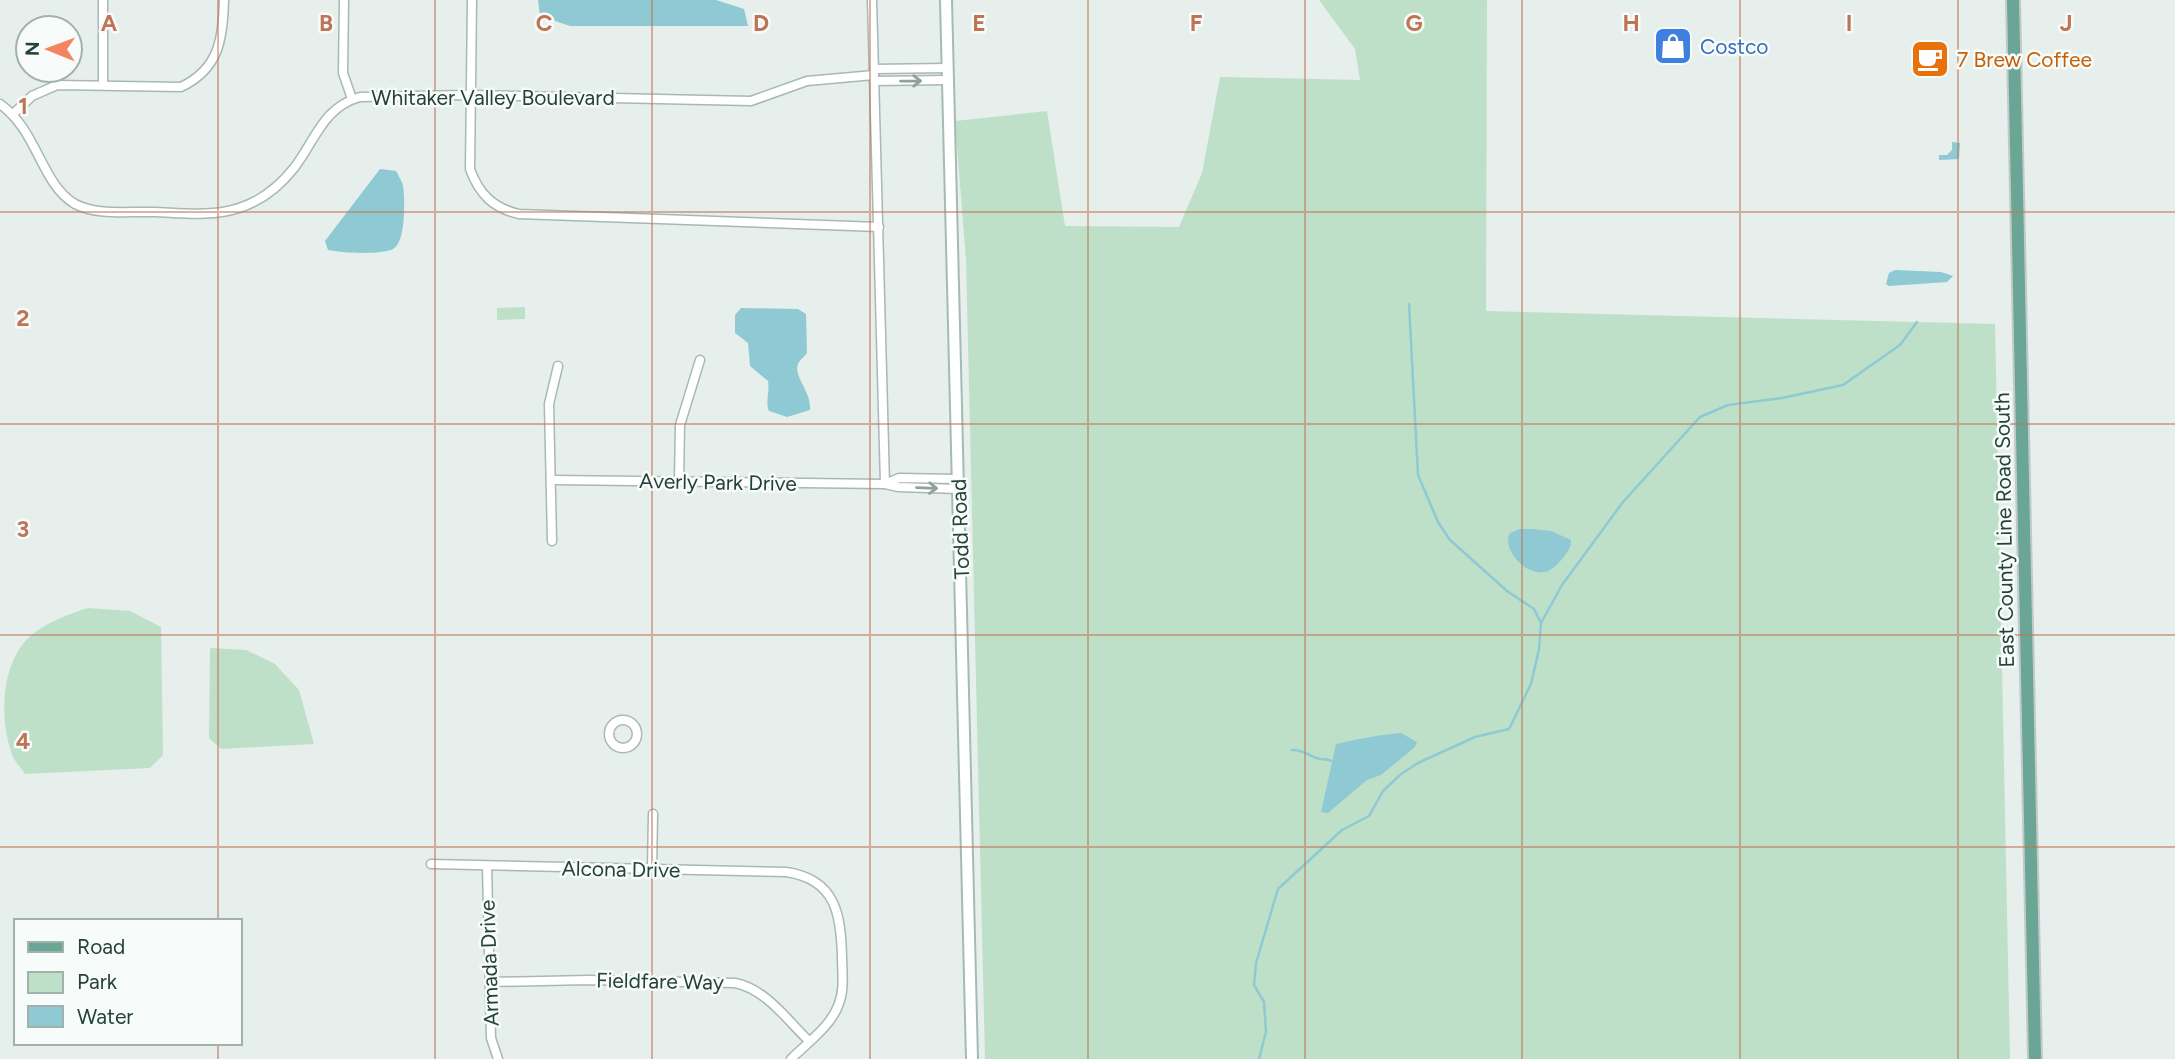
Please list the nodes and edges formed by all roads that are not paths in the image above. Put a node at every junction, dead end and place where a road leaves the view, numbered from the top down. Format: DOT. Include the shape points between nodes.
graph roads {
  1 [pos="103,0"];
  2 [pos="224,0"];
  3 [pos="344,0"];
  4 [pos="472,0"];
  5 [pos="872,0"];
  6 [pos="946,0"];
  7 [pos="2012,0"];
  8 [pos="948,68"];
  9 [pos="874,75"];
  10 [pos="948,80"];
  11 [pos="103,85"];
  12 [pos="470,96"];
  13 [pos="352,99"];
  14 [pos="0,103"];
  15 [pos="13,114"];
  16 [pos="879,227"];
  17 [pos="700,360"];
  18 [pos="558,366"];
  19 [pos="551,480"];
  20 [pos="679,481"];
  21 [pos="885,484"];
  22 [pos="958,484"];
  23 [pos="552,541"];
  24 [pos="653,814"];
  25 [pos="431,864"];
  26 [pos="487,866"];
  27 [pos="652,869"];
  28 [pos="490,982"];
  29 [pos="809,1041"];
  30 [pos="498,1059"];
  31 [pos="791,1059"];
  32 [pos="972,1059"];
  33 [pos="2035,1059"];
  1 -- 11 [label="street"];
  2 -- 11 [label="street" via="219,45 211,64 196,79 181,87"];
  3 -- 13 [label="street" via="343,73"];
  4 -- 12 [label="street"];
  5 -- 9 [label="street"];
  6 -- 8 [label="street, Todd Road"];
  7 -- 33 [label="main road, East County Line Road South"];
  8 -- 9 [label="street, Whitaker Valley Boulevard"];
  8 -- 10 [label="street, Todd Road"];
  9 -- 10 [label="street, Whitaker Valley Boulevard, one-way"];
  9 -- 12 [label="street, Whitaker Valley Boulevard" via="807,81 751,100"];
  9 -- 16 [label="street"];
  10 -- 22 [label="street, Todd Road"];
  11 -- 15 [label="street" via="49,88"];
  12 -- 13 [label="street, Whitaker Valley Boulevard"];
  12 -- 16 [label="street" via="470,169 488,201 504,211"];
  13 -- 15 [label="street, Whitaker Valley Boulevard" via="326,117 293,169 273,190 242,207 212,213 102,211 76,204 57,188"];
  14 -- 15 [label="street, Whitaker Valley Boulevard"];
  16 -- 21 [label="street"];
  17 -- 20 [label="street" via="680,425"];
  18 -- 19 [label="street" via="549,400"];
  19 -- 20 [label="street, Averly Park Drive"];
  19 -- 23 [label="street"];
  20 -- 21 [label="street, Averly Park Drive"];
  21 -- 22 [label="street, Averly Park Drive" via="898,478"];
  22 -- 32 [label="street, Todd Road"];
  24 -- 27 [label="street"];
  25 -- 26 [label="street, Alcona Drive"];
  26 -- 27 [label="street, Alcona Drive"];
  26 -- 28 [label="street, Armada Drive"];
  27 -- 29 [label="street, Alcona Drive" via="786,872 827,892 841,930 842,995 834,1014"];
  28 -- 29 [label="street, Fieldfare Way" via="735,983 762,995"];
  28 -- 30 [label="street, Armada Drive" via="491,1038"];
  29 -- 31 [label="street"];
}
